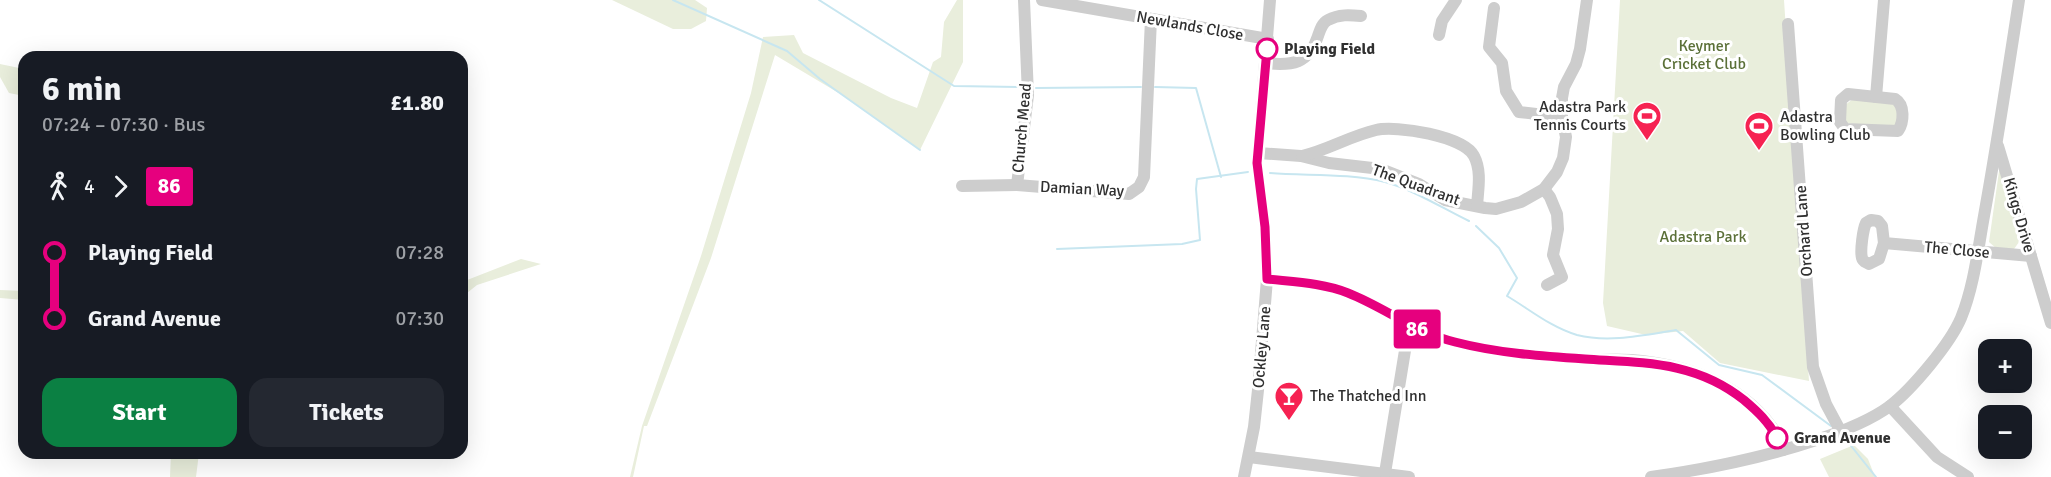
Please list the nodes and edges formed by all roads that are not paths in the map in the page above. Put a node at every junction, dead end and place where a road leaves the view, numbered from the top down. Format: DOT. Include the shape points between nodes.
graph roads {
  1 [pos="1024,0"];
  2 [pos="1042,0"];
  3 [pos="1270,0"];
  4 [pos="1456,0"];
  5 [pos="1587,0"];
  6 [pos="1884,0"];
  7 [pos="2019,0"];
  8 [pos="1494,8"];
  9 [pos="1363,16"];
  10 [pos="1151,19"];
  11 [pos="1788,24"];
  12 [pos="1439,35"];
  13 [pos="1268,39"];
  14 [pos="1265,63"];
  15 [pos="1876,97"];
  16 [pos="1562,117"];
  17 [pos="1997,142"];
  18 [pos="1258,153"];
  19 [pos="1301,156"];
  20 [pos="1017,185"];
  21 [pos="962,186"];
  22 [pos="1544,189"];
  23 [pos="1477,206"];
  24 [pos="1884,243"];
  25 [pos="1977,251"];
  26 [pos="2031,256"];
  27 [pos="1267,279"];
  28 [pos="1547,285"];
  29 [pos="2051,323"];
  30 [pos="1409,326"];
  31 [pos="1890,406"];
  32 [pos="1841,432"];
  33 [pos="1783,450"];
  34 [pos="1248,456"];
  35 [pos="1385,473"];
  36 [pos="1244,477"];
  37 [pos="1409,477"];
  38 [pos="1652,477"];
  39 [pos="1968,477"];
  1 -- 20 [label="street, Church Mead" via="1028,95"];
  2 -- 10 [label="street, Newlands Close"];
  3 -- 13 [label="street, Ockley Lane"];
  4 -- 12 [label="street" via="1442,21"];
  5 -- 16 [label="street" via="1580,49 1564,87"];
  6 -- 15 [label="street"];
  7 -- 17 [label="street"];
  8 -- 16 [label="street" via="1489,47 1502,63 1506,92 1514,108 1519,112"];
  9 -- 14 [label="street" via="1343,15 1327,20 1311,53 1301,61"];
  10 -- 13 [label="street, Newlands Close"];
  10 -- 20 [label="street, Damian Way" via="1144,177 1139,187 1129,194"];
  11 -- 32 [label="street, Orchard Lane" via="1813,367"];
  13 -- 14 [label="street, Ockley Lane"];
  14 -- 18 [label="street, Ockley Lane"];
  15 -- 15 [label="street" via="1900,102 1898,131 1842,126 1843,97"];
  16 -- 22 [label="street" via="1566,137 1563,159"];
  17 -- 25 [label="street"];
  17 -- 26 [label="street, Kings Drive"];
  18 -- 19 [label="street, The Quadrant"];
  18 -- 27 [label="street, Ockley Lane"];
  19 -- 23 [label="street, The Quadrant" via="1381,169 1419,184 1445,200"];
  19 -- 23 [label="street, The Quadrant" via="1380,129 1438,136 1469,149 1475,157"];
  20 -- 21 [label="street, Damian Way"];
  22 -- 23 [label="street" via="1509,207"];
  22 -- 28 [label="street" via="1557,214 1552,255 1567,275"];
  24 -- 25 [label="street, The Close"];
  25 -- 26 [label="street, The Close"];
  25 -- 31 [label="street" via="1960,319 1938,353"];
  26 -- 29 [label="street, Kings Drive"];
  27 -- 30 [label="street" via="1346,292"];
  27 -- 34 [label="street, Ockley Lane"];
  30 -- 33 [label="street" via="1454,342 1498,351 1674,366 1723,384 1748,403 1771,427"];
  30 -- 35 [label="street"];
  31 -- 32 [label="street"];
  31 -- 39 [label="street" via="1938,457"];
  32 -- 33 [label="street"];
  33 -- 38 [label="street"];
  34 -- 35 [label="street"];
  34 -- 36 [label="street, Ockley Lane"];
  35 -- 37 [label="street"];
}
